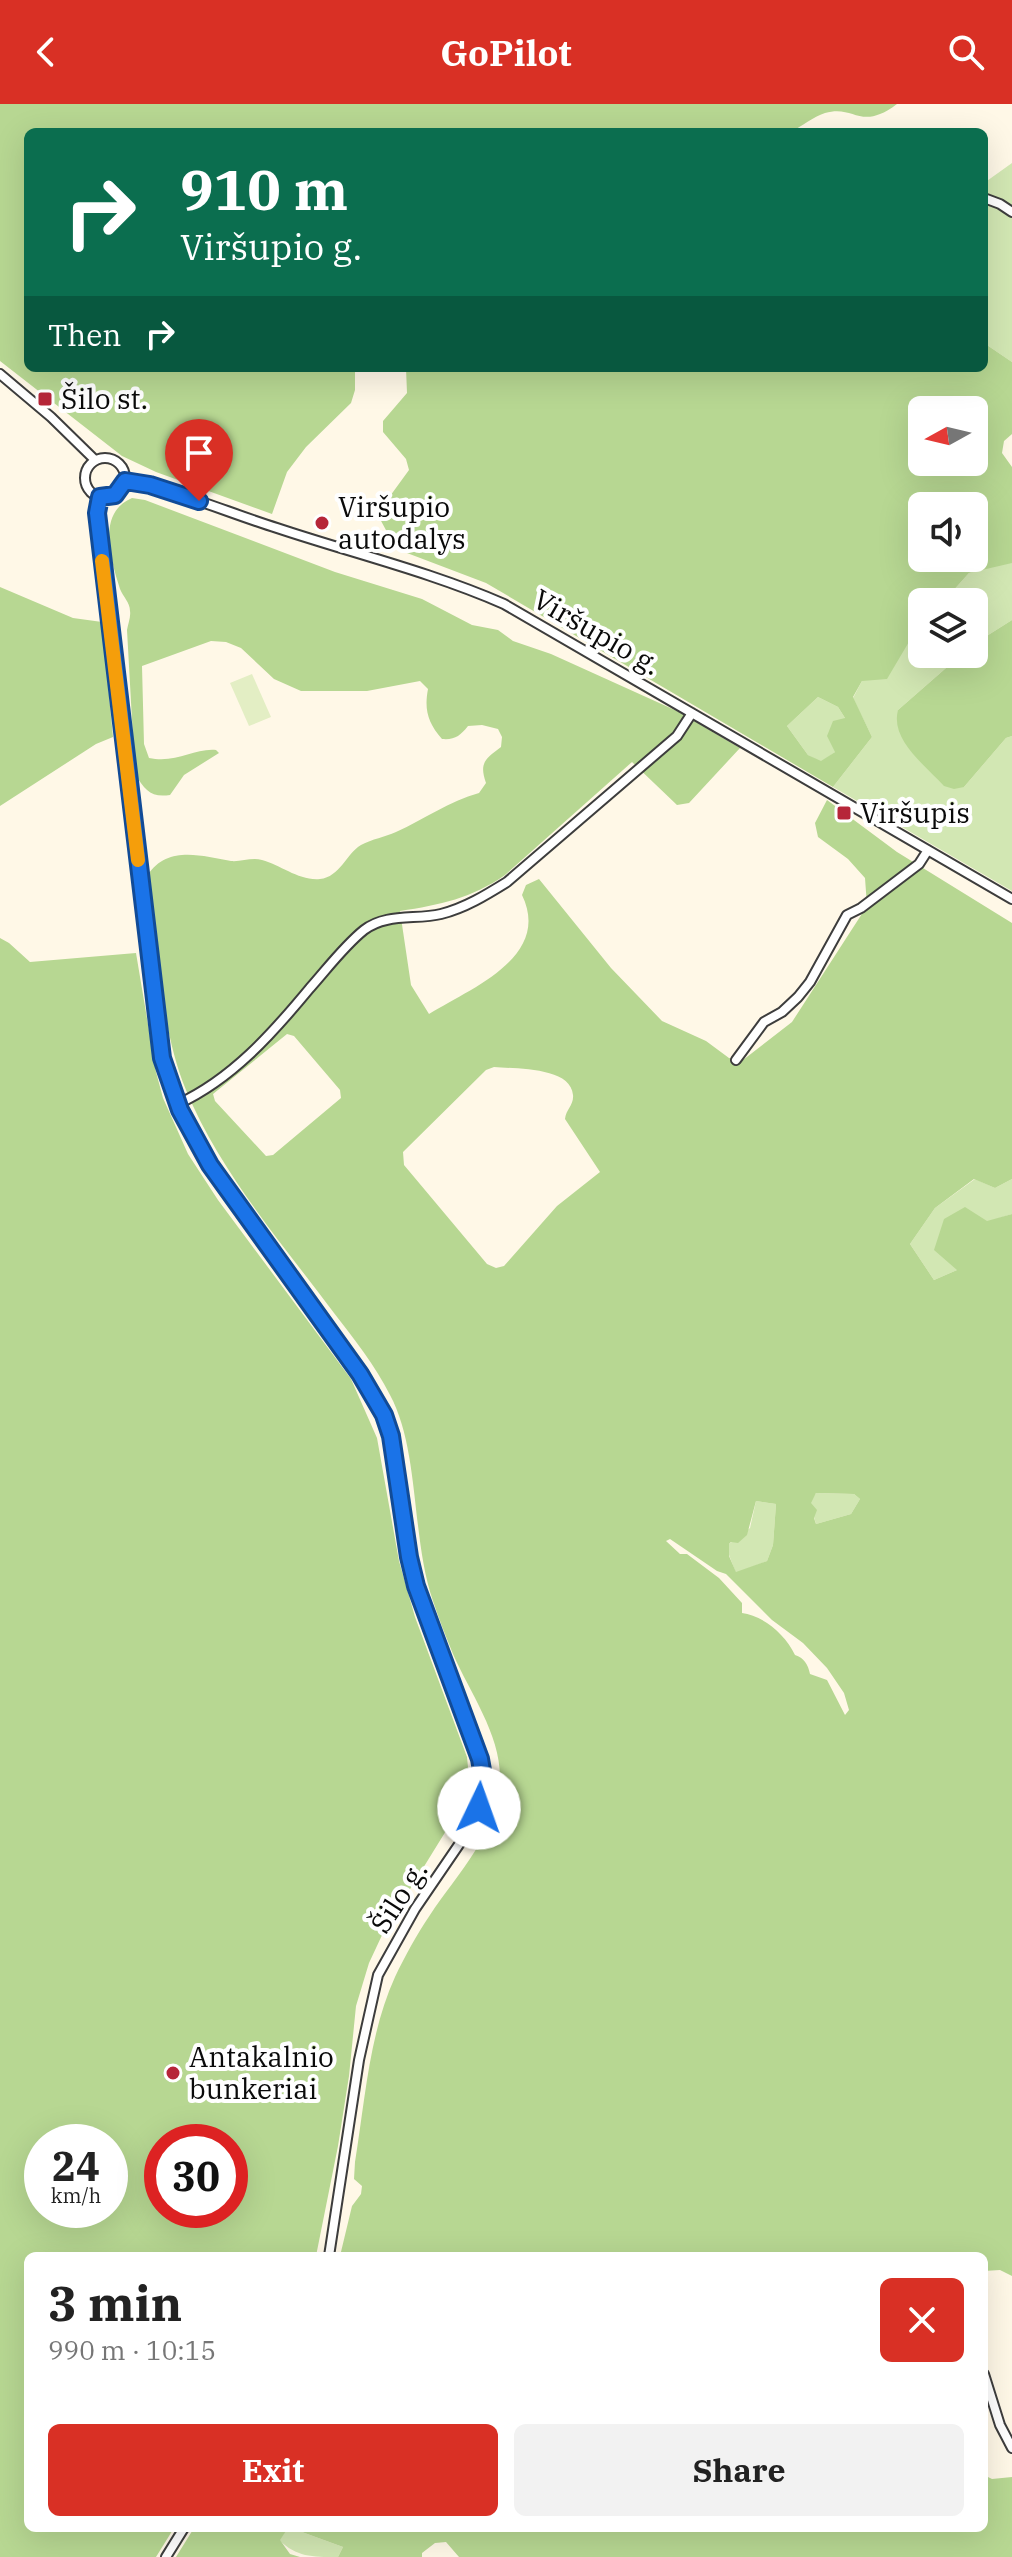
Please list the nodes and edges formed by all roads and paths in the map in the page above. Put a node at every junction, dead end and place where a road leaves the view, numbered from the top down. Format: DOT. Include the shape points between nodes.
graph roads {
  1 [pos="988,200"];
  2 [pos="1012,212"];
  3 [pos="0,374"];
  4 [pos="95,460"];
  5 [pos="125,481"];
  6 [pos="100,497"];
  7 [pos="692,713"];
  8 [pos="928,850"];
  9 [pos="1012,899"];
  10 [pos="736,1060"];
  11 [pos="178,1104"];
  12 [pos="330,2252"];
  13 [pos="988,2387"];
  14 [pos="1012,2448"];
  15 [pos="182,2532"];
  16 [pos="166,2557"];
  1 -- 2 [label="street"];
  3 -- 4 [label="street, Viršupio g."];
  4 -- 5 [label="street, Viršupio g." via="119,463"];
  4 -- 6 [label="street" via="85,480"];
  5 -- 6 [label="street" via="115,495"];
  5 -- 7 [label="street, Viršupio g." via="485,596"];
  6 -- 11 [label="street, Šilo g." via="98,530 157,1030"];
  7 -- 8 [label="street, Viršupio g."];
  7 -- 11 [label="street" via="677,736 507,882 452,910 385,920 364,930 272,1034 224,1077"];
  8 -- 9 [label="street, Viršupio g."];
  8 -- 10 [label="street" via="919,864 847,915 798,997 764,1022"];
  11 -- 12 [label="street, Šilo g." via="210,1165 384,1415 416,1586 483,1776 473,1824 378,1975 359,2060"];
  13 -- 14 [label="street"];
  15 -- 16 [label="street"];
}
